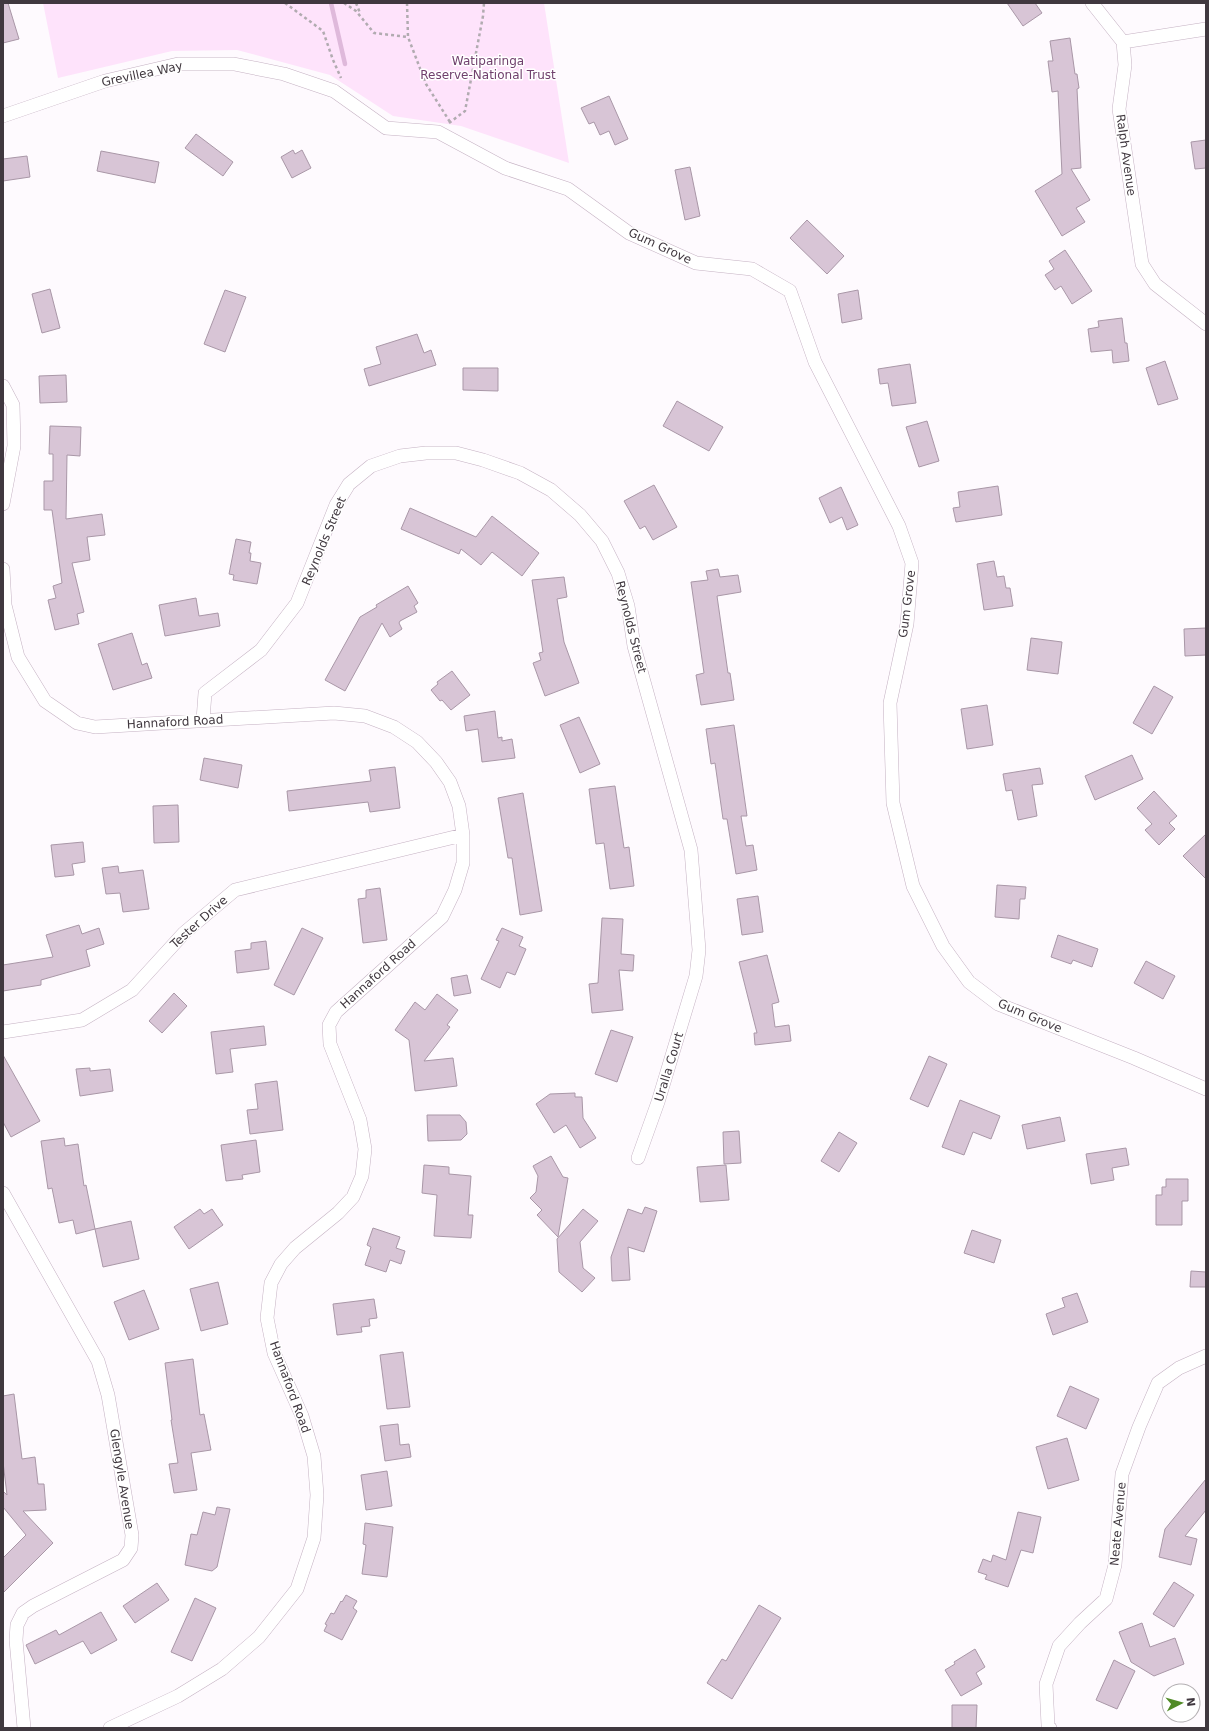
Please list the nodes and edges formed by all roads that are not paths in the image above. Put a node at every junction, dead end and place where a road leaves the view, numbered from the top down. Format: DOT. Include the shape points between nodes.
graph roads {
  1 [pos="1092,3"];
  2 [pos="1206,29"];
  3 [pos="1123,42"];
  4 [pos="3,116"];
  5 [pos="438,132"];
  6 [pos="1206,324"];
  7 [pos="3,386"];
  8 [pos="3,504"];
  9 [pos="3,569"];
  10 [pos="203,720"];
  11 [pos="463,835"];
  12 [pos="696,976"];
  13 [pos="3,1032"];
  14 [pos="1206,1089"];
  15 [pos="638,1158"];
  16 [pos="3,1193"];
  17 [pos="1206,1356"];
  18 [pos="24,1728"];
  19 [pos="110,1728"];
  20 [pos="1050,1728"];
  1 -- 3 [label="street"];
  2 -- 3 [label="street"];
  3 -- 6 [label="street, Ralph Avenue" via="1125,65 1119,108 1142,264 1155,284"];
  4 -- 5 [label="street, Grevillea Way" via="105,81 178,64 234,64 284,74 334,91 386,128"];
  5 -- 14 [label="street, Gum Grove" via="504,168 568,189 629,233 696,263 752,269 790,291 815,362 899,526 912,563 907,624 890,703 893,803 913,886 943,946 970,982 998,1004"];
  7 -- 8 [label="street" via="13,405 14,446"];
  9 -- 10 [label="street, Hannaford Road" via="5,605 18,657 45,701 77,723 95,727"];
  10 -- 11 [label="street, Hannaford Road" via="334,713 365,716 394,727 417,742 450,782 459,806"];
  10 -- 12 [label="street, Reynolds Street" via="205,693 261,650 297,603 336,505 349,484 371,466 400,456 456,453 520,473 551,490 580,515 602,541 618,573 628,606 634,646 689,838 699,950"];
  11 -- 13 [label="street, Tester Drive" via="235,890 184,933 132,990 82,1020"];
  11 -- 19 [label="street, Hannaford Road" via="463,863 455,890 442,917 336,1012 329,1025 330,1044 360,1120 365,1149 362,1176 353,1197 338,1213 295,1248 281,1264 271,1283 267,1318 274,1353 302,1416 314,1456 317,1495 314,1538 297,1590 259,1637 222,1669 178,1696"];
  12 -- 15 [label="street, Uralla Court" via="658,1102"];
  16 -- 18 [label="street, Glengyle Avenue" via="98,1362 108,1394 132,1535 131,1548 123,1560 23,1613 16,1640"];
  17 -- 20 [label="street, Neate Avenue" via="1179,1368 1158,1383 1138,1427 1122,1474 1115,1565 1106,1599 1059,1646 1046,1684"];
}
